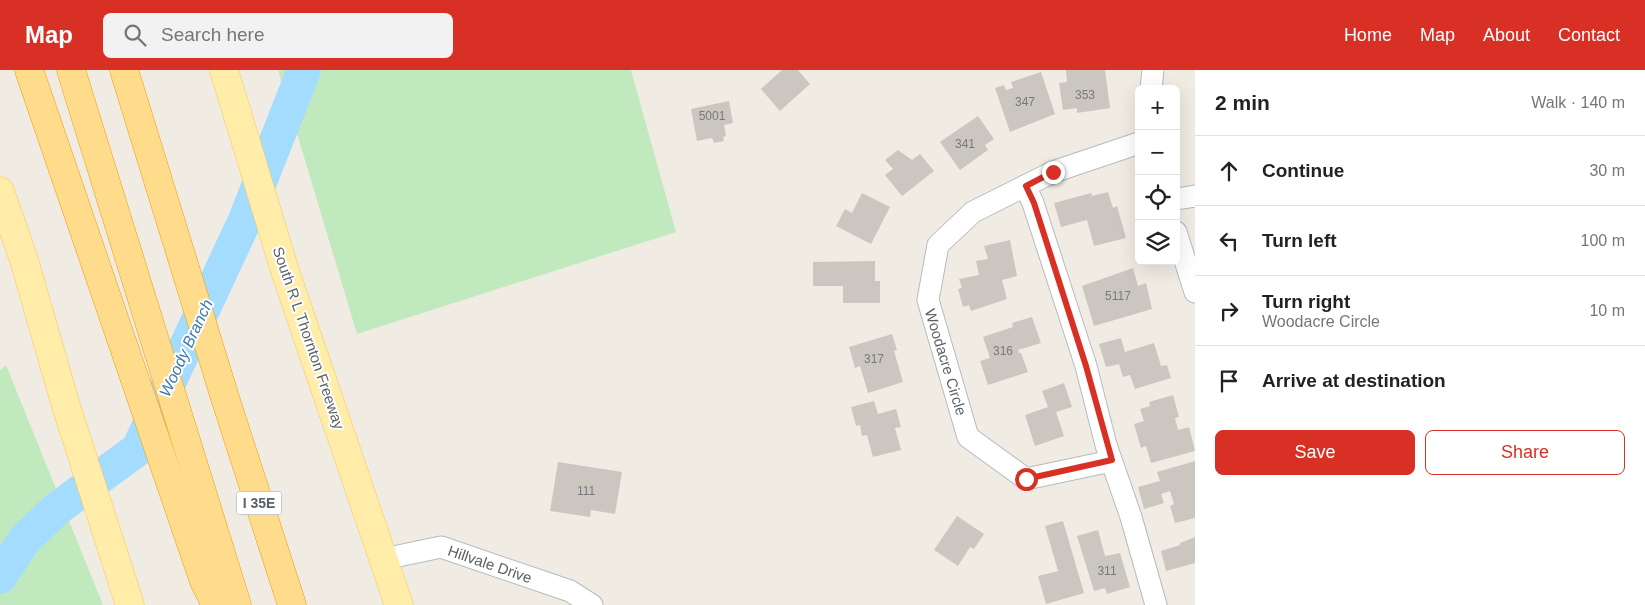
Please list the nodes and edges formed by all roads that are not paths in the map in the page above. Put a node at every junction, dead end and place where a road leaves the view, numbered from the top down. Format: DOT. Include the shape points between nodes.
graph roads {
  1 [pos="24,70"];
  2 [pos="29,70"];
  3 [pos="71,70"];
  4 [pos="124,70"];
  5 [pos="224,70"];
  6 [pos="1153,70"];
  7 [pos="1151,85"];
  8 [pos="48,129"];
  9 [pos="1135,144"];
  10 [pos="1026,186"];
  11 [pos="0,191"];
  12 [pos="1195,196"];
  13 [pos="1180,198"];
  14 [pos="1180,245"];
  15 [pos="1195,292"];
  16 [pos="1112,460"];
  17 [pos="384,559"];
  18 [pos="130,605"];
  19 [pos="216,605"];
  20 [pos="237,605"];
  21 [pos="292,605"];
  22 [pos="398,605"];
  23 [pos="592,605"];
  24 [pos="1156,605"];
  1 -- 8 [label="highway"];
  2 -- 8 [label="highway"];
  3 -- 20 [label="highway"];
  4 -- 21 [label="highway, I 35E"];
  5 -- 17 [label="main road, South R L Thornton Freeway" via="285,271"];
  6 -- 7 [label="street"];
  8 -- 19 [label="highway" via="204,581"];
  9 -- 10 [label="street, Woodacre Circle" via="1053,172"];
  10 -- 16 [label="street" via="1083,357"];
  10 -- 16 [label="street, Woodacre Circle" via="973,212 938,245 928,300 968,437 1026,479"];
  11 -- 18 [label="main road"];
  12 -- 13 [label="street"];
  14 -- 15 [label="street"];
  16 -- 24 [label="street"];
  17 -- 22 [label="main road, South R L Thornton Freeway"];
  17 -- 23 [label="street, Hillvale Drive" via="441,547 570,591"];
}
